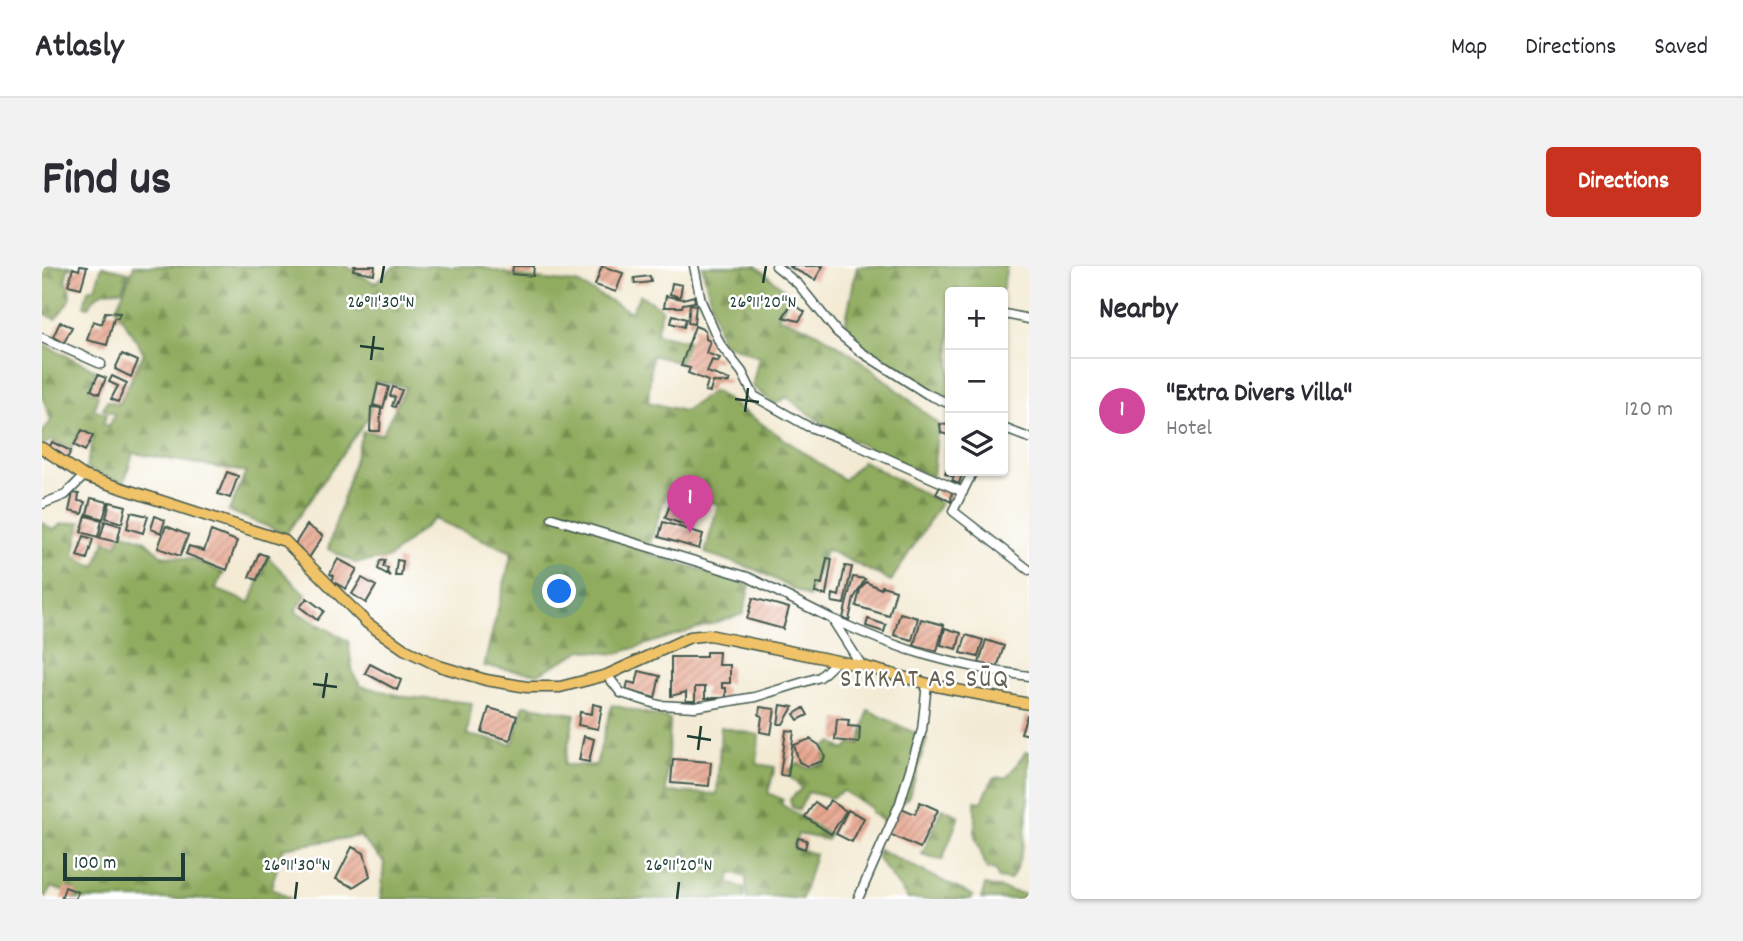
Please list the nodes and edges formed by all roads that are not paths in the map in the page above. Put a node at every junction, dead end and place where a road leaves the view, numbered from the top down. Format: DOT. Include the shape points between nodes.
graph roads {
  1 [pos="694,266"];
  2 [pos="776,266"];
  3 [pos="1008,315"];
  4 [pos="1029,319"];
  5 [pos="42,338"];
  6 [pos="101,364"];
  7 [pos="945,402"];
  8 [pos="1008,430"];
  9 [pos="1029,438"];
  10 [pos="42,448"];
  11 [pos="84,475"];
  12 [pos="970,476"];
  13 [pos="962,492"];
  14 [pos="42,504"];
  15 [pos="552,518"];
  16 [pos="1029,570"];
  17 [pos="832,619"];
  18 [pos="838,661"];
  19 [pos="862,666"];
  20 [pos="607,675"];
  21 [pos="1029,676"];
  22 [pos="927,683"];
  23 [pos="1029,704"];
  24 [pos="858,899"];
  1 -- 13 [label="street" via="720,344 754,396 807,426"];
  2 -- 7 [label="street" via="861,352"];
  3 -- 4 [label="street"];
  5 -- 6 [label="street"];
  8 -- 9 [label="street"];
  10 -- 11 [label="main road"];
  11 -- 14 [label="street" via="65,495"];
  11 -- 20 [label="main road" via="285,541 367,623 439,666 527,687 560,687"];
  12 -- 13 [label="street"];
  13 -- 16 [label="street" via="953,511"];
  15 -- 17 [label="street" via="748,577"];
  17 -- 19 [label="street"];
  17 -- 21 [label="street" via="890,646 970,668"];
  18 -- 19 [label="main road"];
  18 -- 20 [label="main road" via="709,635 690,637"];
  18 -- 20 [label="street" via="820,677 755,697 695,707 659,705 621,693"];
  19 -- 22 [label="main road"];
  22 -- 23 [label="main road"];
  22 -- 24 [label="street" via="922,730 900,803"];
}
